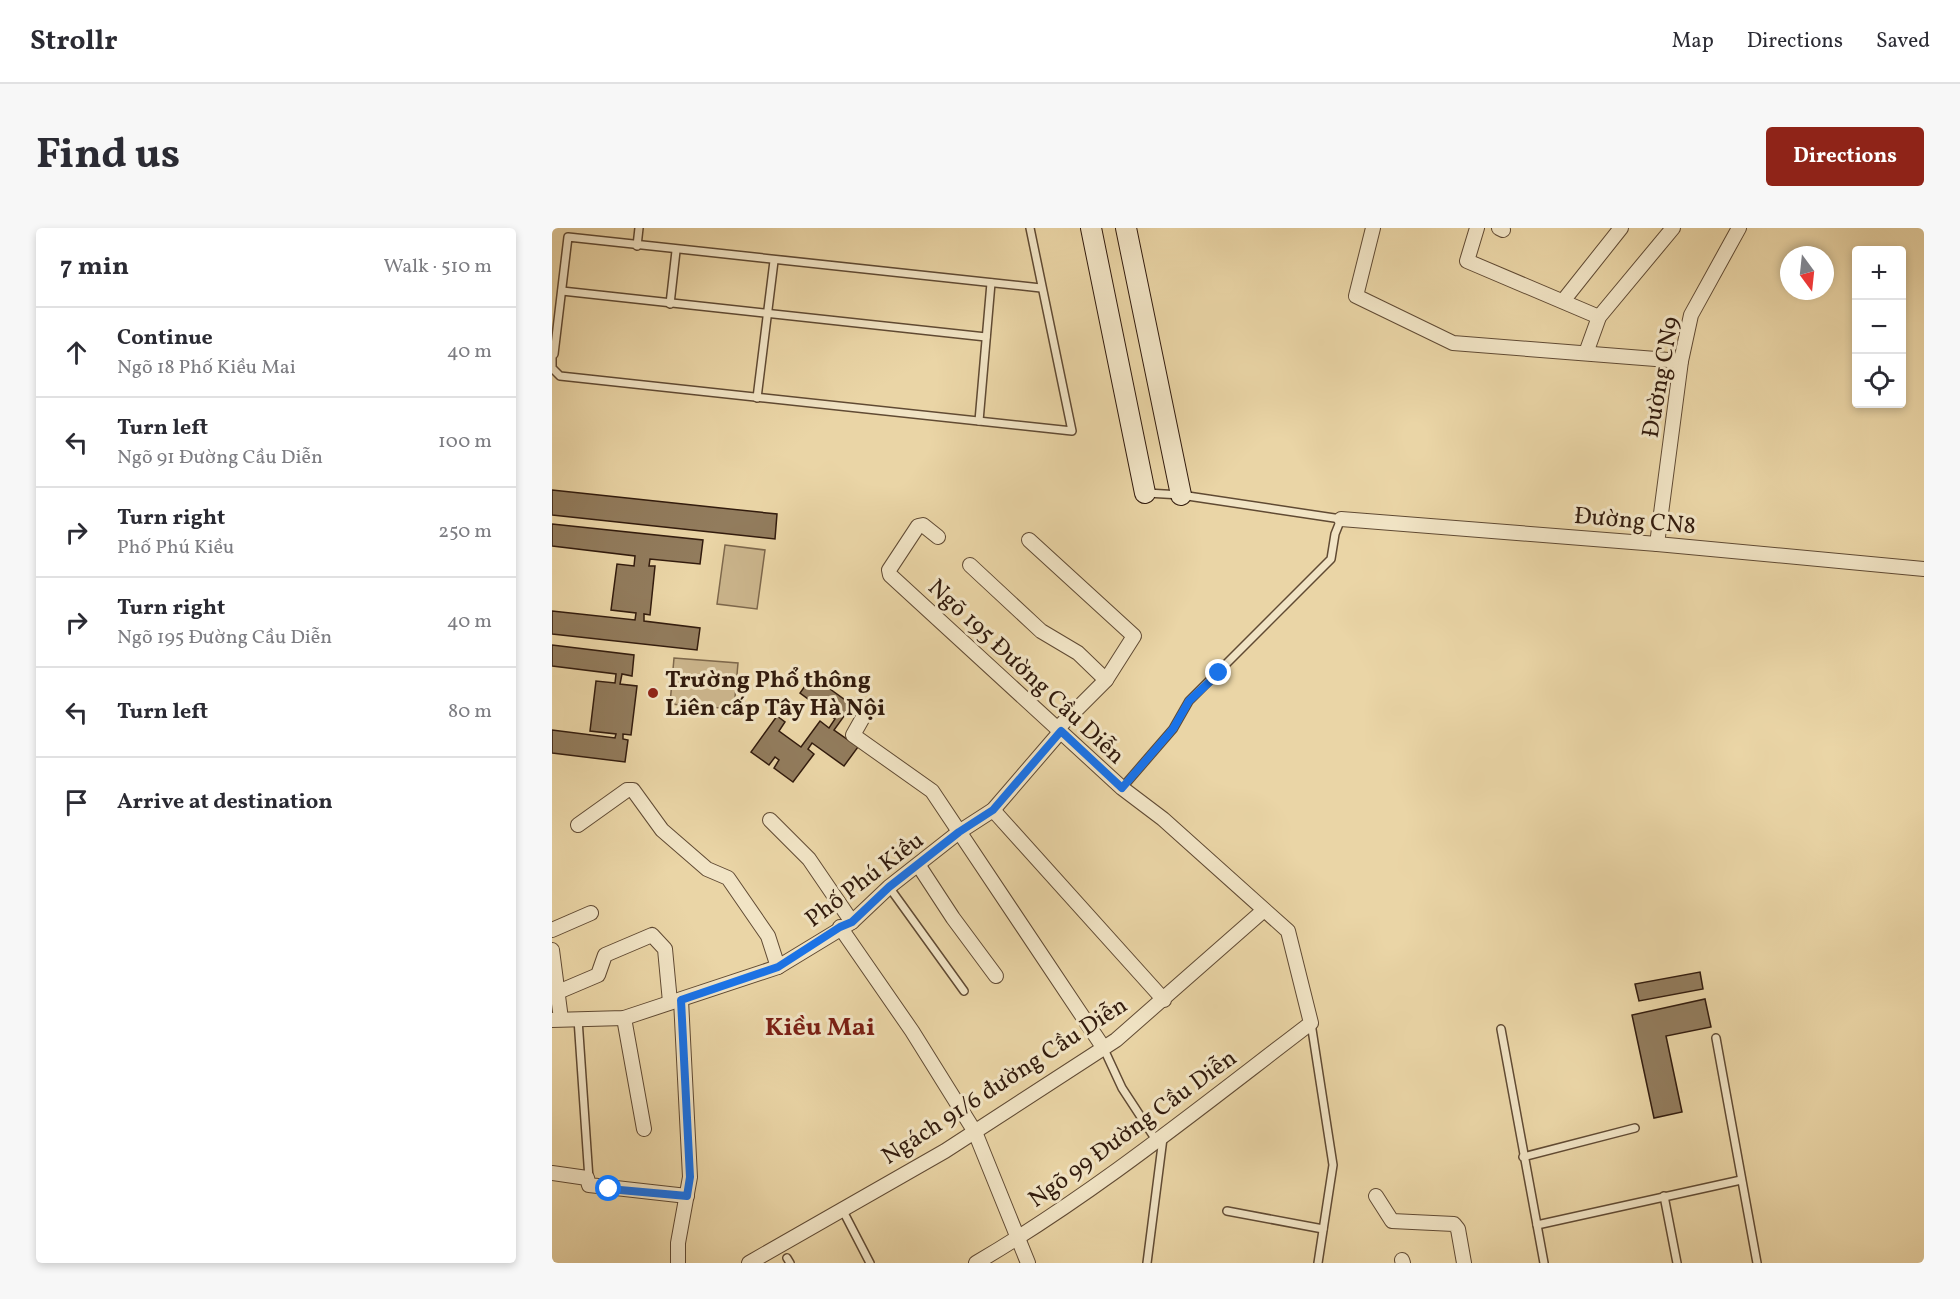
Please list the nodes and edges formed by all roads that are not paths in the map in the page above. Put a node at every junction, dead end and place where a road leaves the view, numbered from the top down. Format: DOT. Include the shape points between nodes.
graph roads {
  1 [pos="639,228"];
  2 [pos="1030,228"];
  3 [pos="1092,228"];
  4 [pos="1126,228"];
  5 [pos="1373,228"];
  6 [pos="1477,228"];
  7 [pos="1621,228"];
  8 [pos="1738,228"];
  9 [pos="1670,229"];
  10 [pos="637,246"];
  11 [pos="676,251"];
  12 [pos="774,261"];
  13 [pos="991,283"];
  14 [pos="1041,288"];
  15 [pos="562,291"];
  16 [pos="1563,301"];
  17 [pos="670,304"];
  18 [pos="768,314"];
  19 [pos="1599,317"];
  20 [pos="986,337"];
  21 [pos="1586,353"];
  22 [pos="553,354"];
  23 [pos="1681,361"];
  24 [pos="757,398"];
  25 [pos="979,421"];
  26 [pos="1145,493"];
  27 [pos="1181,495"];
  28 [pos="1341,519"];
  29 [pos="938,537"];
  30 [pos="1029,540"];
  31 [pos="1657,544"];
  32 [pos="970,565"];
  33 [pos="1924,569"];
  34 [pos="1106,680"];
  35 [pos="870,705"];
  36 [pos="1060,729"];
  37 [pos="1122,788"];
  38 [pos="993,810"];
  39 [pos="770,820"];
  40 [pos="578,825"];
  41 [pos="959,832"];
  42 [pos="919,866"];
  43 [pos="889,887"];
  44 [pos="1264,910"];
  45 [pos="591,913"];
  46 [pos="846,924"];
  47 [pos="552,930"];
  48 [pos="552,950"];
  49 [pos="778,967"];
  50 [pos="996,976"];
  51 [pos="964,991"];
  52 [pos="558,992"];
  53 [pos="1164,1000"];
  54 [pos="675,1001"];
  55 [pos="624,1018"];
  56 [pos="557,1019"];
  57 [pos="578,1019"];
  58 [pos="1311,1023"];
  59 [pos="1501,1029"];
  60 [pos="1716,1038"];
  61 [pos="1103,1047"];
  62 [pos="1635,1128"];
  63 [pos="644,1129"];
  64 [pos="975,1132"];
  65 [pos="1160,1138"];
  66 [pos="1523,1157"];
  67 [pos="552,1173"];
  68 [pos="1741,1180"];
  69 [pos="589,1185"];
  70 [pos="687,1196"];
  71 [pos="1376,1196"];
  72 [pos="1664,1196"];
  73 [pos="842,1208"];
  74 [pos="1227,1211"];
  75 [pos="1537,1225"];
  76 [pos="1323,1229"];
  77 [pos="1017,1239"];
  78 [pos="678,1263"];
  79 [pos="749,1263"];
  80 [pos="870,1263"];
  81 [pos="976,1263"];
  82 [pos="1028,1263"];
  83 [pos="1148,1263"];
  84 [pos="1318,1263"];
  85 [pos="1464,1263"];
  86 [pos="1544,1263"];
  87 [pos="1677,1263"];
  88 [pos="1757,1263"];
  1 -- 10 [label="lane"];
  2 -- 14 [label="lane"];
  3 -- 26 [label="street"];
  4 -- 27 [label="street"];
  5 -- 21 [label="street" via="1356,296 1453,344"];
  6 -- 16 [label="street" via="1467,261"];
  7 -- 16 [label="street"];
  8 -- 23 [label="street, Đường CN9" via="1691,315"];
  9 -- 19 [label="street"];
  10 -- 11 [label="lane"];
  10 -- 15 [label="lane" via="568,237"];
  11 -- 12 [label="lane"];
  11 -- 17 [label="lane"];
  12 -- 13 [label="lane"];
  12 -- 18 [label="lane"];
  13 -- 14 [label="lane"];
  13 -- 20 [label="lane"];
  14 -- 25 [label="lane" via="1072,431"];
  15 -- 17 [label="lane"];
  15 -- 22 [label="lane"];
  16 -- 19 [label="street"];
  17 -- 18 [label="lane"];
  18 -- 20 [label="lane"];
  18 -- 24 [label="lane"];
  19 -- 21 [label="street"];
  20 -- 25 [label="lane"];
  21 -- 23 [label="street"];
  22 -- 24 [label="lane" via="552,368 560,376"];
  23 -- 31 [label="street, Đường CN9"];
  24 -- 25 [label="lane"];
  26 -- 27 [label="lane"];
  27 -- 28 [label="lane"];
  28 -- 31 [label="street, Đường CN8"];
  28 -- 37 [label="lane" via="1331,559 1189,701 1173,729"];
  29 -- 36 [label="street, Ngõ 195 Đường Cầu Diễn" via="923,525 918,526 889,570 890,575"];
  30 -- 34 [label="street, Phố Phú Kiều" via="1134,636"];
  31 -- 33 [label="street, Đường CN8"];
  32 -- 34 [label="street, Ngõ 195 Đường Cầu Diễn" via="1041,631 1078,653"];
  34 -- 36 [label="street, Phố Phú Kiều"];
  35 -- 41 [label="street" via="853,735 932,791"];
  36 -- 37 [label="street, Ngõ 195 Đường Cầu Diễn"];
  36 -- 38 [label="street, Phố Phú Kiều"];
  37 -- 44 [label="street, Ngõ 195 Đường Cầu Diễn" via="1163,819"];
  38 -- 41 [label="street, Phố Phú Kiều"];
  38 -- 53 [label="street"];
  39 -- 46 [label="street" via="809,858"];
  40 -- 49 [label="street" via="627,790 633,790 662,830 707,869 728,878 768,936"];
  41 -- 42 [label="street, Phố Phú Kiều"];
  41 -- 61 [label="street"];
  42 -- 43 [label="street, Phố Phú Kiều"];
  42 -- 50 [label="street"];
  43 -- 46 [label="street, Phố Phú Kiều"];
  43 -- 51 [label="lane"];
  44 -- 53 [label="street, Ngách 91/6 đường Cầu Diễn"];
  44 -- 58 [label="street, Ngõ 195 Đường Cầu Diễn" via="1287,931"];
  45 -- 47 [label="street"];
  46 -- 49 [label="street, Phố Phú Kiều"];
  46 -- 64 [label="street"];
  48 -- 52 [label="street"];
  49 -- 54 [label="street, Phố Phú Kiều"];
  52 -- 54 [label="street" via="598,975 605,956 652,934 665,949"];
  52 -- 56 [label="street"];
  53 -- 61 [label="street, Ngách 91/6 đường Cầu Diễn"];
  54 -- 55 [label="street, Phố Phú Kiều"];
  54 -- 70 [label="street" via="690,1177"];
  55 -- 57 [label="street, Phố Phú Kiều"];
  55 -- 63 [label="street"];
  56 -- 57 [label="street, Phố Phú Kiều"];
  57 -- 69 [label="lane"];
  58 -- 65 [label="street, Ngõ 99 Đường Cầu Diễn"];
  58 -- 76 [label="lane, Ngõ 195 Đường Cầu Diễn" via="1333,1166"];
  59 -- 66 [label="lane"];
  60 -- 68 [label="lane"];
  61 -- 64 [label="street, Ngách 91/6 đường Cầu Diễn"];
  61 -- 65 [label="lane" via="1122,1088"];
  62 -- 66 [label="lane"];
  64 -- 73 [label="street, Ngách 91/6 đường Cầu Diễn"];
  64 -- 77 [label="street"];
  65 -- 77 [label="street, Ngõ 99 Đường Cầu Diễn"];
  65 -- 83 [label="lane"];
  66 -- 75 [label="lane"];
  67 -- 69 [label="street" via="587,1178"];
  68 -- 72 [label="lane"];
  68 -- 88 [label="lane"];
  69 -- 70 [label="street"];
  70 -- 78 [label="street"];
  71 -- 85 [label="street" via="1392,1221 1454,1224"];
  72 -- 75 [label="lane"];
  72 -- 87 [label="lane"];
  73 -- 79 [label="street, Ngách 91/6 đường Cầu Diễn"];
  73 -- 80 [label="lane"];
  74 -- 76 [label="lane"];
  75 -- 86 [label="lane"];
  76 -- 84 [label="lane, Ngõ 195 Đường Cầu Diễn"];
  77 -- 81 [label="street, Ngõ 99 Đường Cầu Diễn"];
  77 -- 82 [label="street"];
}
